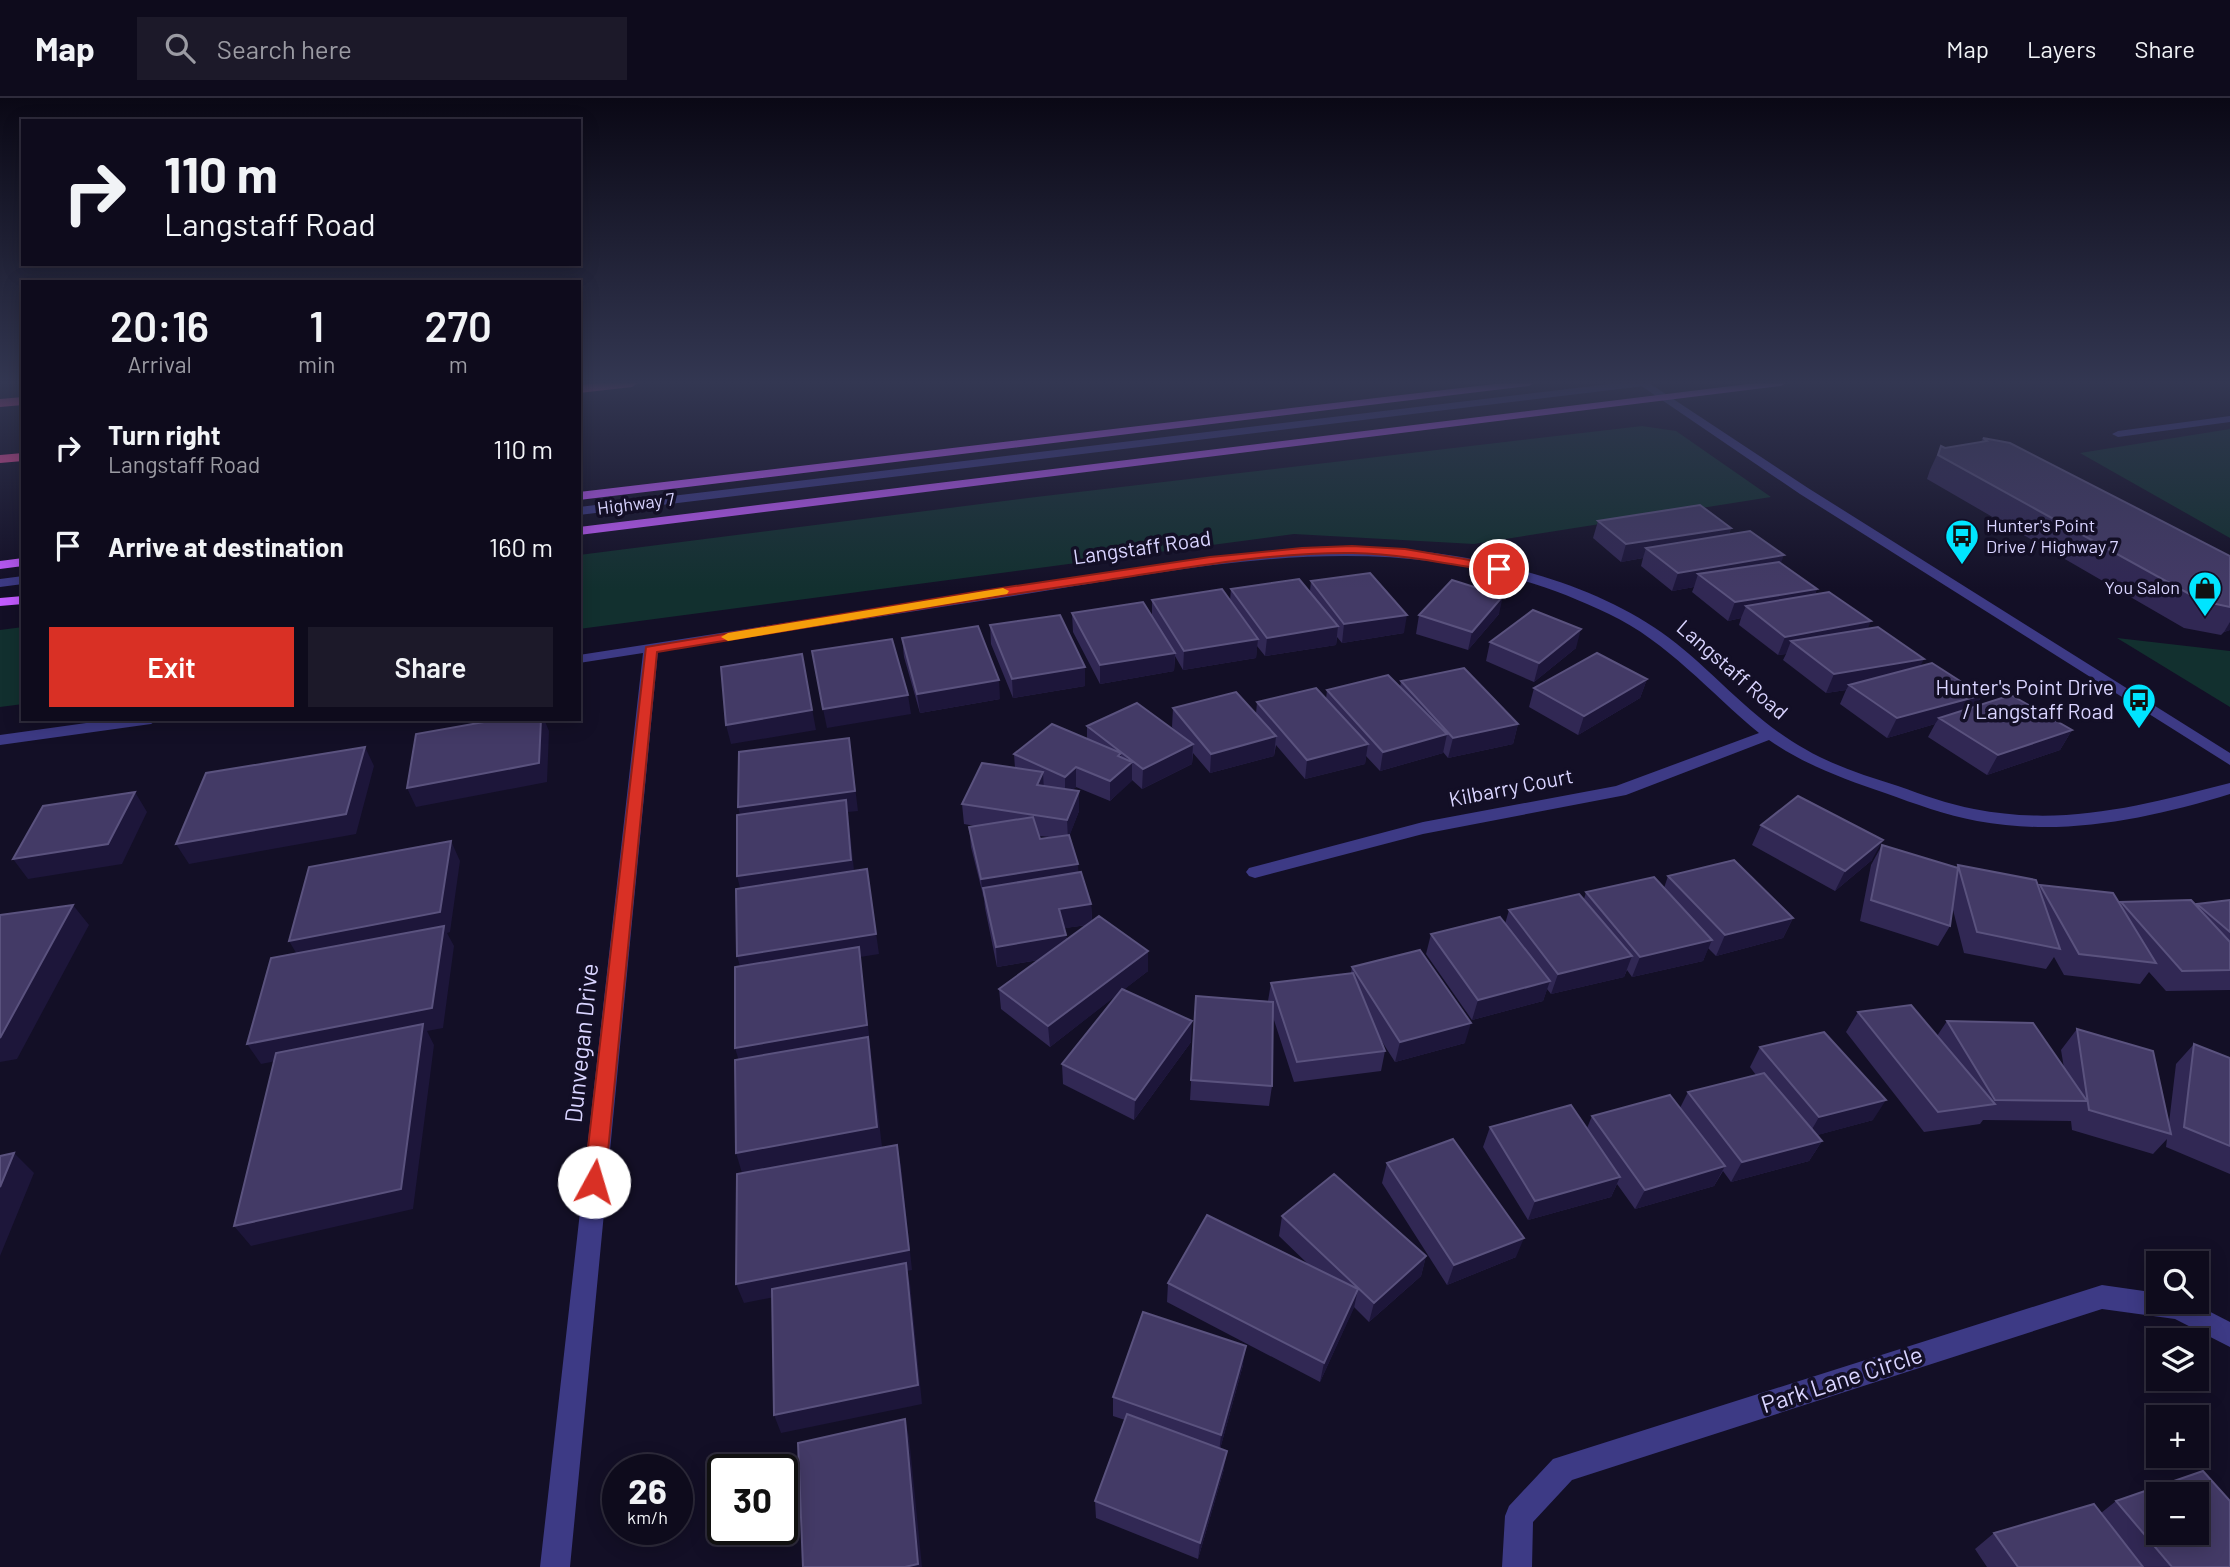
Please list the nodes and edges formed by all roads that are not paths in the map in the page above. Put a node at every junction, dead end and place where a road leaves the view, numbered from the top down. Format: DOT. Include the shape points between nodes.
graph roads {
  1 [pos="953,452"];
  2 [pos="1073,452"];
  3 [pos="1227,452"];
  4 [pos="1744,452"];
  5 [pos="21,457"];
  6 [pos="0,460"];
  7 [pos="581,496"];
  8 [pos="581,511"];
  9 [pos="581,531"];
  10 [pos="21,562"];
  11 [pos="0,565"];
  12 [pos="21,580"];
  13 [pos="0,583"];
  14 [pos="21,600"];
  15 [pos="0,603"];
  16 [pos="651,649"];
  17 [pos="581,659"];
  18 [pos="137,721"];
  19 [pos="1770,734"];
  20 [pos="0,741"];
  21 [pos="2230,760"];
  22 [pos="2230,788"];
  23 [pos="1255,872"];
  24 [pos="2230,1335"];
  25 [pos="555,1567"];
  26 [pos="1517,1567"];
  1 -- 7 [label="main road, Highway 7"];
  2 -- 8 [label="street"];
  3 -- 9 [label="main road, Highway 7"];
  4 -- 21 [label="street"];
  5 -- 6 [label="highway"];
  10 -- 11 [label="main road"];
  12 -- 13 [label="street"];
  14 -- 15 [label="main road"];
  16 -- 17 [label="street, Langstaff Road"];
  16 -- 19 [label="street, Langstaff Road" via="1210,561 1302,552 1405,552 1499,569 1555,585 1616,611 1667,641"];
  16 -- 25 [label="street, Dunvegan Drive"];
  18 -- 20 [label="street"];
  19 -- 22 [label="street, Langstaff Road" via="1804,757 1841,773 1986,817 2051,822 2110,818"];
  19 -- 23 [label="street, Kilbarry Court" via="1620,791 1423,828"];
  24 -- 26 [label="street, Park Lane Circle" via="2178,1308 2102,1297 1563,1469 1519,1516"];
}
